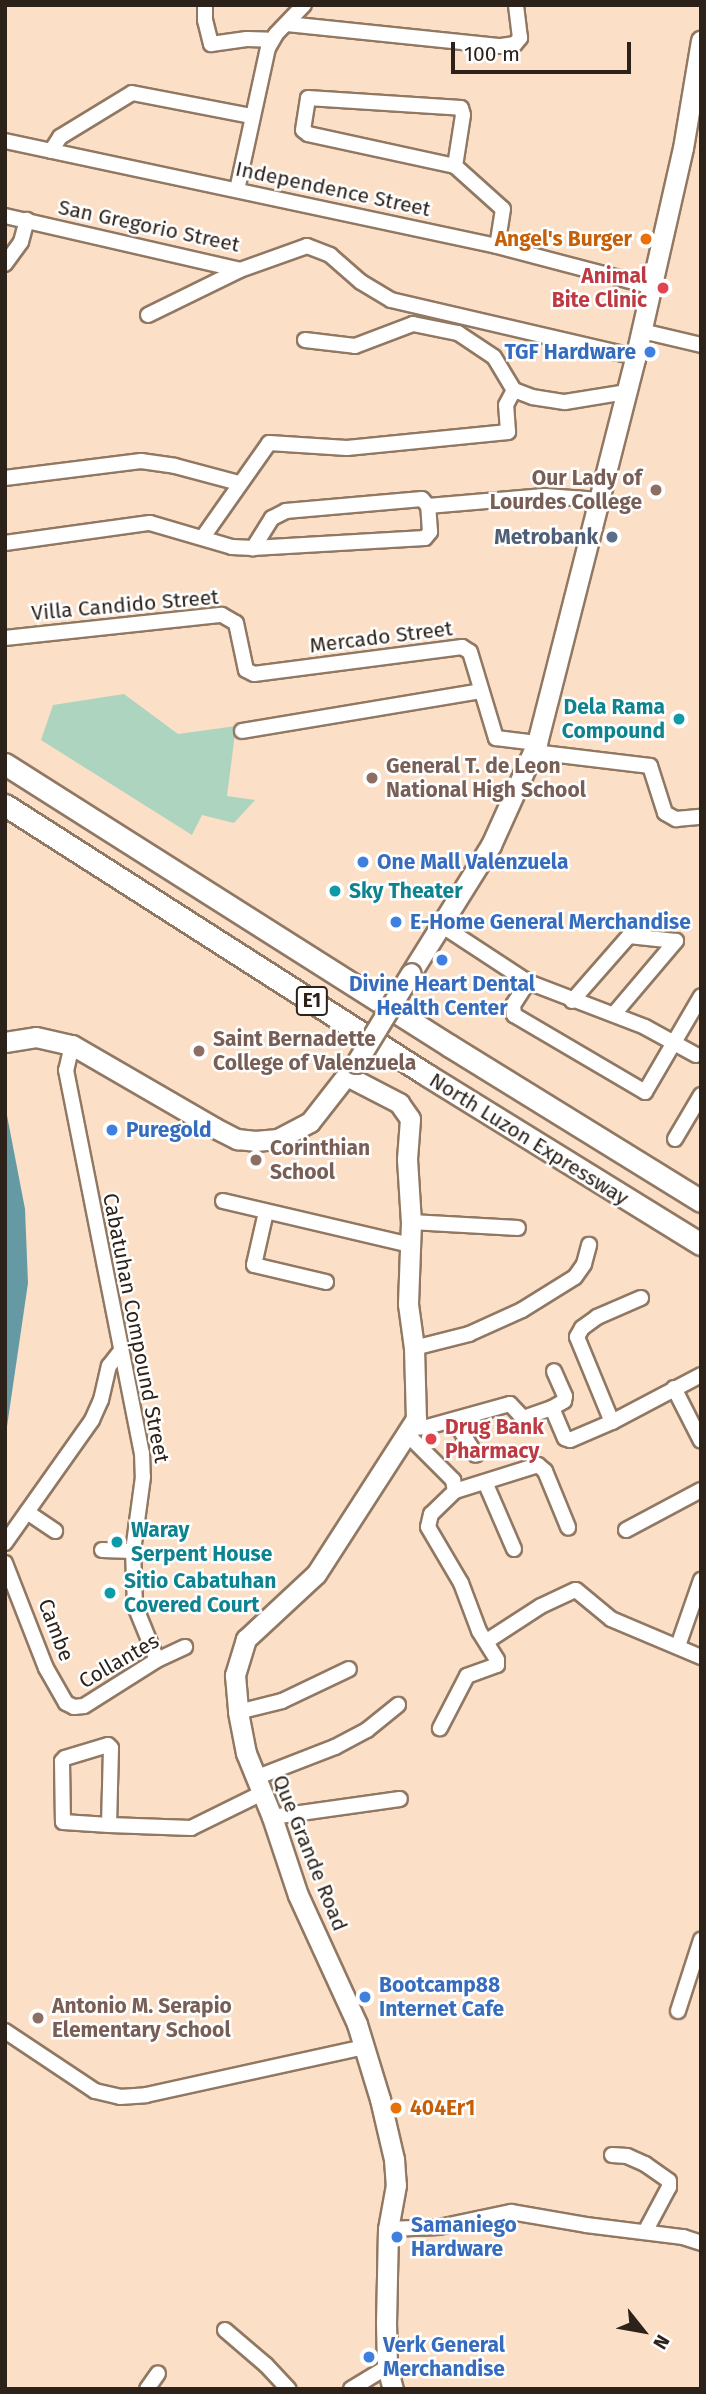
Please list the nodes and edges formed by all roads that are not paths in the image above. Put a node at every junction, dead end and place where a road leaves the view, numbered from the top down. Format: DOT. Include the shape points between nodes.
graph roads {
  1 [pos="205,5"];
  2 [pos="304,5"];
  3 [pos="516,5"];
  4 [pos="287,24"];
  5 [pos="271,40"];
  6 [pos="701,41"];
  7 [pos="697,82"];
  8 [pos="252,116"];
  9 [pos="5,141"];
  10 [pos="51,151"];
  11 [pos="455,166"];
  12 [pos="237,190"];
  13 [pos="5,216"];
  14 [pos="27,220"];
  15 [pos="497,246"];
  16 [pos="5,264"];
  17 [pos="240,270"];
  18 [pos="650,286"];
  19 [pos="148,315"];
  20 [pos="642,331"];
  21 [pos="305,340"];
  22 [pos="701,345"];
  23 [pos="635,357"];
  24 [pos="514,390"];
  25 [pos="627,392"];
  26 [pos="5,478"];
  27 [pos="239,484"];
  28 [pos="600,500"];
  29 [pos="428,506"];
  30 [pos="204,537"];
  31 [pos="5,543"];
  32 [pos="253,548"];
  33 [pos="5,638"];
  34 [pos="248,673"];
  35 [pos="480,691"];
  36 [pos="242,731"];
  37 [pos="535,748"];
  38 [pos="5,764"];
  39 [pos="5,805"];
  40 [pos="701,817"];
  41 [pos="441,925"];
  42 [pos="528,982"];
  43 [pos="701,996"];
  44 [pos="572,1001"];
  45 [pos="614,1014"];
  46 [pos="5,1042"];
  47 [pos="674,1043"];
  48 [pos="72,1045"];
  49 [pos="699,1057"];
  50 [pos="351,1069"];
  51 [pos="699,1103"];
  52 [pos="675,1139"];
  53 [pos="701,1200"];
  54 [pos="223,1201"];
  55 [pos="266,1212"];
  56 [pos="411,1222"];
  57 [pos="518,1228"];
  58 [pos="701,1244"];
  59 [pos="410,1245"];
  60 [pos="589,1245"];
  61 [pos="326,1282"];
  62 [pos="641,1298"];
  63 [pos="414,1348"];
  64 [pos="120,1352"];
  65 [pos="554,1371"];
  66 [pos="701,1375"];
  67 [pos="674,1388"];
  68 [pos="552,1408"];
  69 [pos="454,1420"];
  70 [pos="612,1422"];
  71 [pos="411,1431"];
  72 [pos="701,1441"];
  73 [pos="476,1455"];
  74 [pos="485,1482"];
  75 [pos="701,1490"];
  76 [pos="455,1491"];
  77 [pos="27,1512"];
  78 [pos="568,1527"];
  79 [pos="626,1530"];
  80 [pos="55,1531"];
  81 [pos="5,1543"];
  82 [pos="514,1549"];
  83 [pos="102,1550"];
  84 [pos="133,1551"];
  85 [pos="5,1563"];
  86 [pos="701,1580"];
  87 [pos="486,1641"];
  88 [pos="678,1646"];
  89 [pos="185,1647"];
  90 [pos="701,1657"];
  91 [pos="157,1660"];
  92 [pos="349,1670"];
  93 [pos="398,1705"];
  94 [pos="74,1707"];
  95 [pos="238,1712"];
  96 [pos="440,1728"];
  97 [pos="258,1785"];
  98 [pos="400,1799"];
  99 [pos="272,1817"];
  100 [pos="109,1825"];
  101 [pos="701,1940"];
  102 [pos="678,2011"];
  103 [pos="5,2031"];
  104 [pos="364,2046"];
  105 [pos="612,2155"];
  106 [pos="388,2230"];
  107 [pos="645,2232"];
  108 [pos="701,2243"];
  109 [pos="225,2330"];
  110 [pos="387,2367"];
  111 [pos="158,2373"];
  112 [pos="148,2389"];
  113 [pos="288,2389"];
  114 [pos="351,2389"];
  115 [pos="393,2389"];
  1 -- 5 [label="street" via="211,44"];
  2 -- 4 [label="street"];
  3 -- 4 [label="street" via="520,38 515,44 501,46"];
  4 -- 5 [label="street"];
  5 -- 8 [label="street"];
  6 -- 7 [label="main road"];
  7 -- 18 [label="main road"];
  8 -- 10 [label="street" via="132,93 60,137"];
  8 -- 12 [label="street"];
  9 -- 10 [label="street, Independence Street"];
  10 -- 12 [label="street, Independence Street"];
  11 -- 11 [label="street" via="461,108 312,96 306,101 303,130 312,136"];
  11 -- 15 [label="street" via="503,209"];
  12 -- 15 [label="street, Independence Street"];
  13 -- 14 [label="street, San Gregorio Street"];
  14 -- 16 [label="street" via="18,248"];
  14 -- 17 [label="street, San Gregorio Street"];
  15 -- 18 [label="street, Independence Street"];
  17 -- 19 [label="street"];
  17 -- 23 [label="street, San Gregorio Street" via="307,246 330,255 391,300"];
  18 -- 20 [label="main road"];
  20 -- 22 [label="street"];
  20 -- 23 [label="main road"];
  21 -- 24 [label="street" via="355,346 412,324 458,333 494,358"];
  23 -- 25 [label="main road"];
  24 -- 25 [label="street" via="565,401"];
  24 -- 27 [label="street" via="506,405 508,432 347,448 270,443"];
  25 -- 28 [label="main road"];
  26 -- 27 [label="street" via="141,461"];
  27 -- 30 [label="street"];
  28 -- 29 [label="street" via="545,496"];
  28 -- 37 [label="main road"];
  29 -- 32 [label="street" via="422,499 286,511 272,518"];
  29 -- 32 [label="street" via="430,532 425,538"];
  30 -- 31 [label="street" via="150,523"];
  30 -- 32 [label="street" via="232,547"];
  33 -- 34 [label="street, Villa Candido Street" via="222,615 230,617 239,630"];
  34 -- 35 [label="street, Mercado Street" via="462,647 470,652"];
  35 -- 36 [label="street"];
  35 -- 37 [label="street, Mercado Street" via="496,738"];
  37 -- 40 [label="street" via="650,766 665,813 676,819"];
  37 -- 41 [label="main road" via="500,826"];
  38 -- 53 [label="highway, North Luzon Expressway / E1"];
  39 -- 58 [label="highway, North Luzon Expressway / E1"];
  41 -- 42 [label="street"];
  41 -- 50 [label="main road, bridge"];
  42 -- 44 [label="street"];
  42 -- 47 [label="street" via="513,1005 514,1015 645,1093"];
  43 -- 47 [label="street"];
  44 -- 45 [label="street"];
  44 -- 45 [label="street" via="629,936 676,941"];
  45 -- 47 [label="street"];
  46 -- 48 [label="main road" via="36,1037"];
  47 -- 49 [label="street"];
  48 -- 50 [label="main road" via="215,1128 237,1139 255,1141 278,1139 310,1122"];
  48 -- 64 [label="street, Cabatuhan Compound Street" via="66,1070"];
  50 -- 56 [label="main road" via="400,1103 410,1119"];
  51 -- 52 [label="street"];
  54 -- 55 [label="street"];
  55 -- 59 [label="street"];
  55 -- 61 [label="street" via="254,1265"];
  56 -- 57 [label="street"];
  56 -- 59 [label="main road"];
  59 -- 63 [label="main road" via="408,1304"];
  60 -- 63 [label="street" via="575,1277 533,1304 469,1334"];
  62 -- 70 [label="street" via="597,1317 578,1335"];
  63 -- 71 [label="main road" via="416,1419"];
  64 -- 77 [label="street" via="109,1366 92,1420"];
  64 -- 84 [label="street, Cabatuhan Compound Street" via="142,1453"];
  65 -- 68 [label="street" via="565,1396"];
  66 -- 67 [label="street"];
  67 -- 70 [label="street"];
  67 -- 72 [label="street"];
  68 -- 69 [label="street" via="523,1418 510,1404"];
  68 -- 70 [label="street" via="567,1440"];
  69 -- 71 [label="street"];
  69 -- 73 [label="street"];
  71 -- 76 [label="street" via="453,1480"];
  71 -- 95 [label="main road, Que Grande Road" via="316,1574 246,1639 235,1675"];
  74 -- 76 [label="street"];
  74 -- 78 [label="street" via="538,1465 545,1471"];
  74 -- 82 [label="street"];
  75 -- 79 [label="street"];
  76 -- 87 [label="street" via="431,1514 428,1527 461,1583"];
  77 -- 80 [label="street"];
  77 -- 81 [label="street"];
  83 -- 84 [label="street"];
  84 -- 91 [label="street, Cabatuhan Compound Street" via="135,1606"];
  85 -- 94 [label="street, Cambe" via="46,1668 66,1703"];
  86 -- 88 [label="street"];
  87 -- 88 [label="street" via="576,1590 611,1619"];
  87 -- 96 [label="street" via="497,1665 467,1676"];
  88 -- 90 [label="street"];
  89 -- 91 [label="street, Collantes"];
  91 -- 94 [label="street, Collantes" via="84,1706"];
  92 -- 95 [label="street" via="282,1701"];
  93 -- 97 [label="street" via="367,1730"];
  95 -- 97 [label="main road, Que Grande Road"];
  97 -- 99 [label="main road, Que Grande Road"];
  97 -- 100 [label="street" via="191,1828"];
  98 -- 99 [label="street"];
  99 -- 104 [label="main road, Que Grande Road" via="298,1895 348,2000"];
  100 -- 100 [label="street" via="112,1753 108,1745 62,1761 63,1822"];
  101 -- 102 [label="street"];
  103 -- 104 [label="street" via="95,2091 120,2097"];
  104 -- 106 [label="main road, Que Grande Road" via="394,2159 396,2185"];
  105 -- 107 [label="street" via="645,2164 669,2181"];
  106 -- 107 [label="street" via="439,2227 511,2212"];
  106 -- 110 [label="main road, Que Grande Road"];
  107 -- 108 [label="street"];
  109 -- 113 [label="street"];
  110 -- 114 [label="street"];
  110 -- 115 [label="main road, Que Grande Road"];
  111 -- 112 [label="street"];
}
